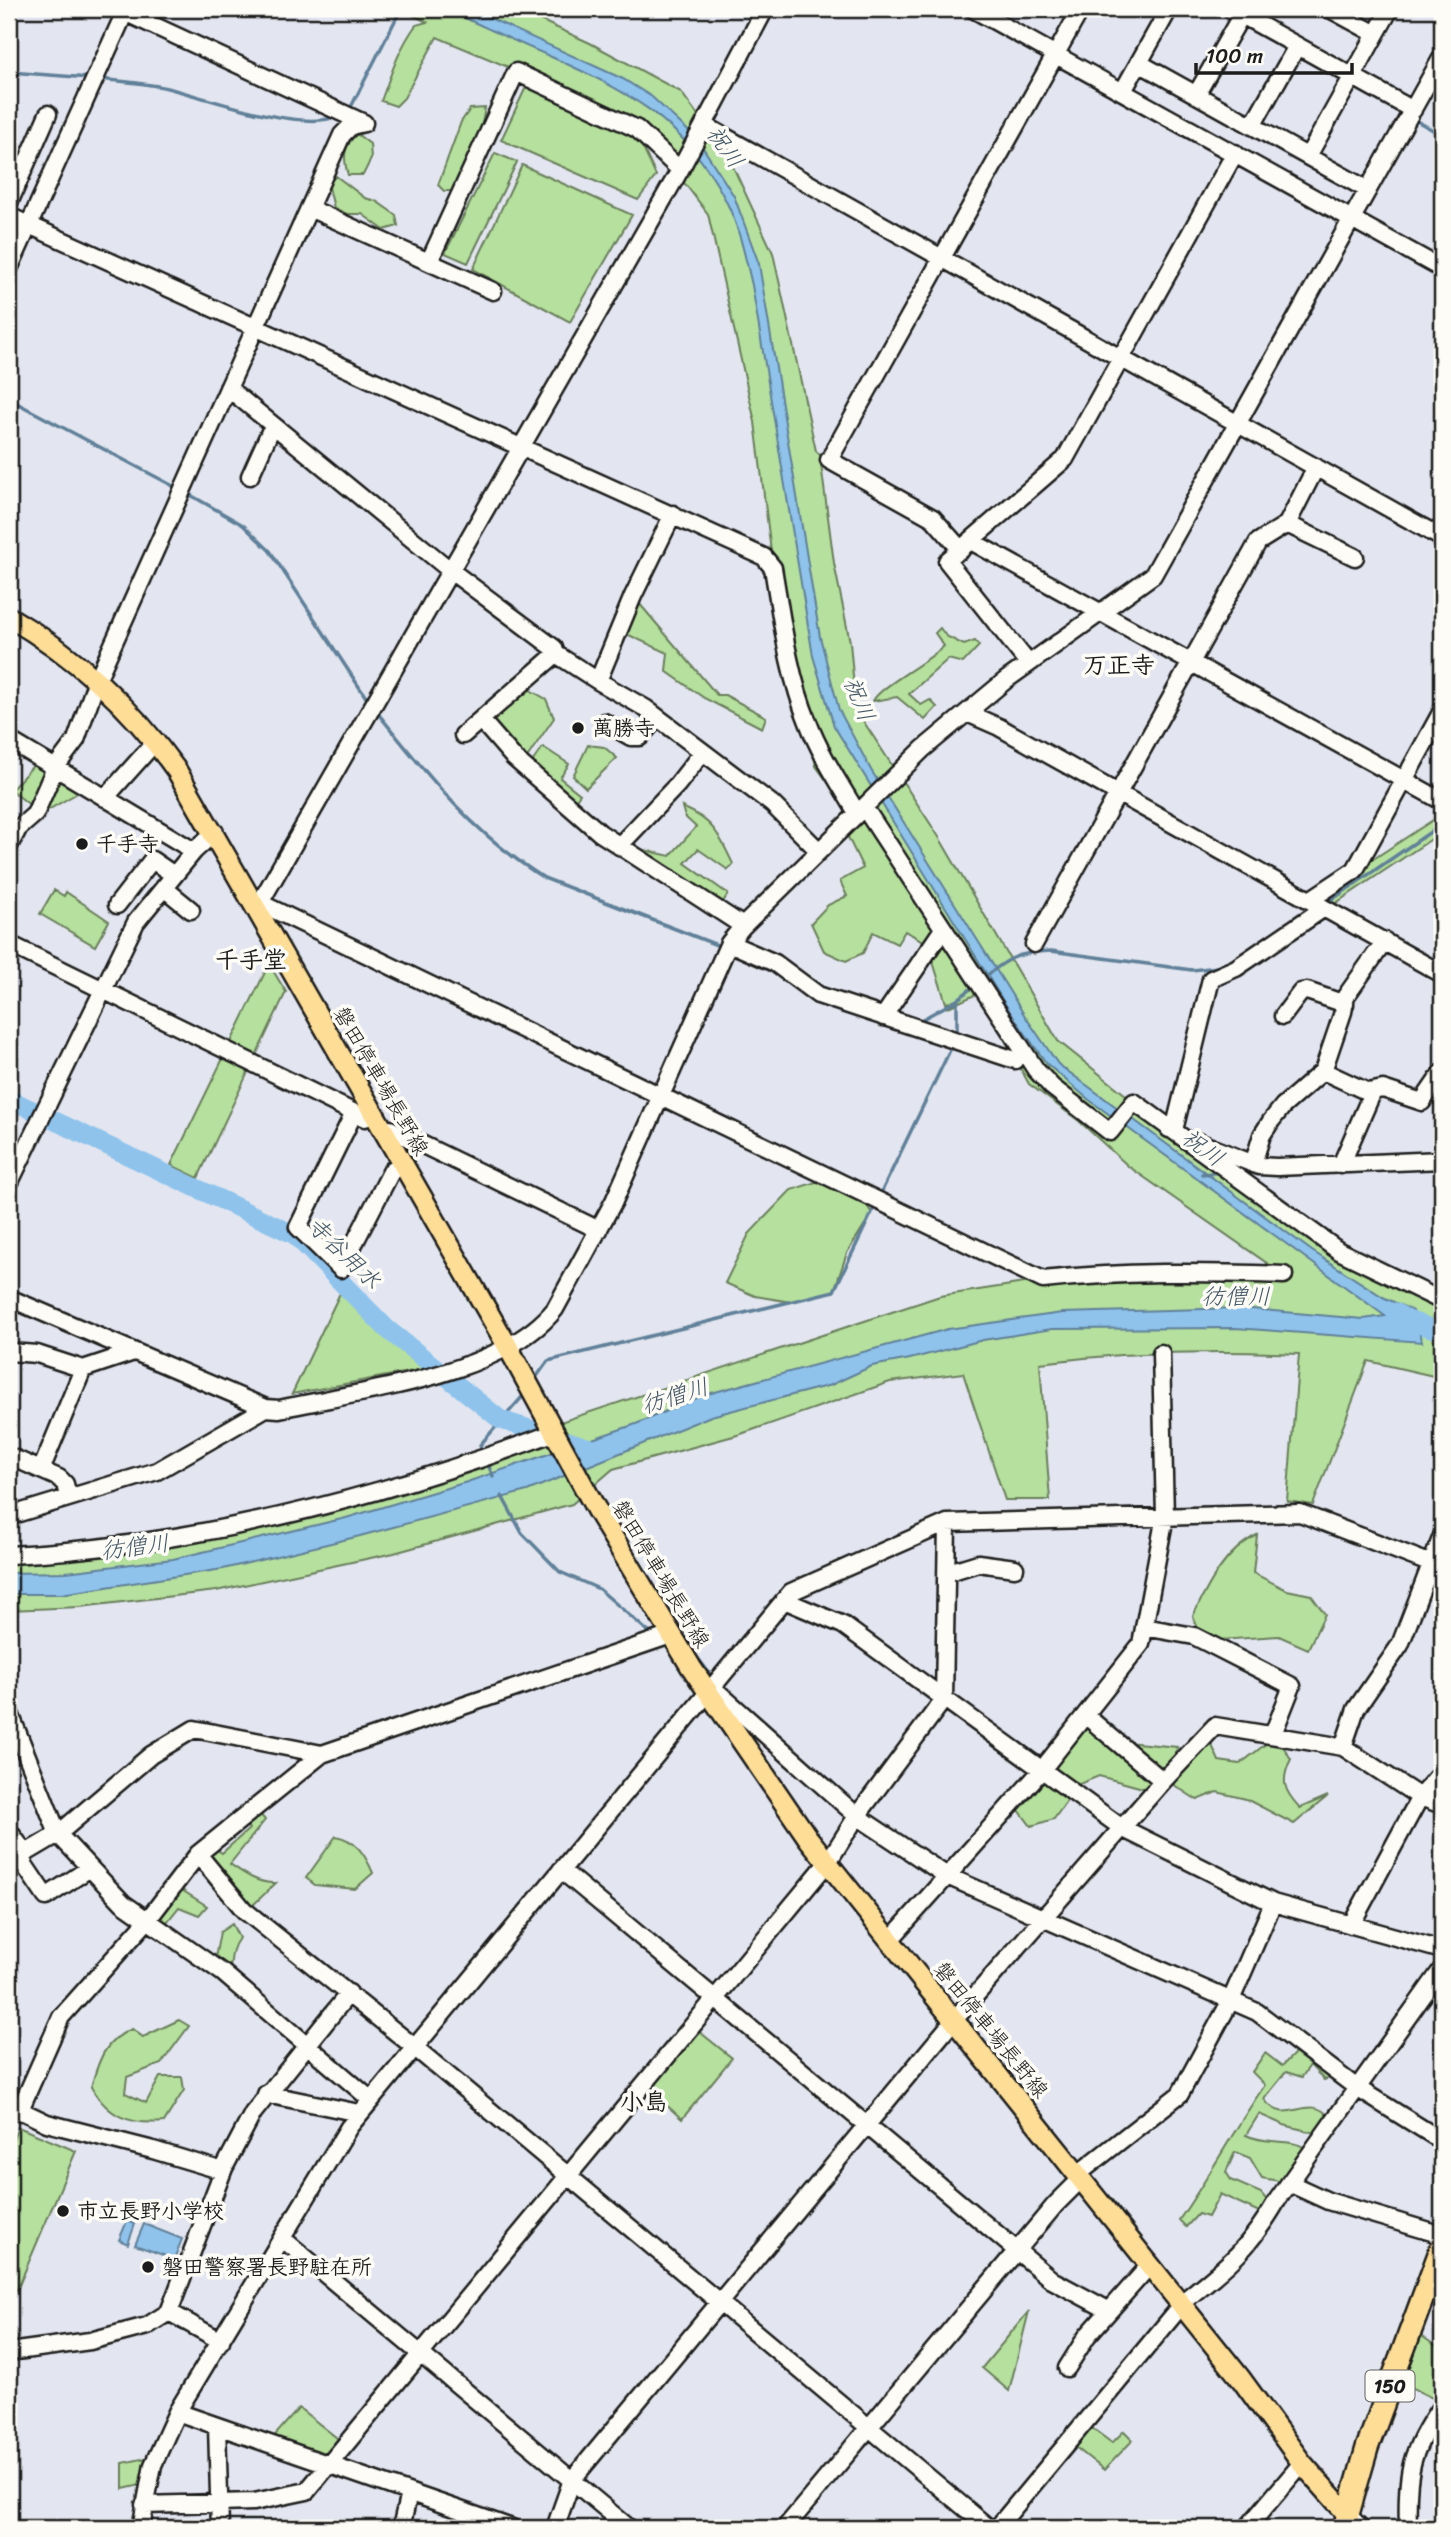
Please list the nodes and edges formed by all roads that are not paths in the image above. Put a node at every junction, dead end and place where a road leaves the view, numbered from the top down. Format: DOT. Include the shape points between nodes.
graph roads {
  1 [pos="765,9"];
  2 [pos="973,9"];
  3 [pos="1081,9"];
  4 [pos="1169,9"];
  5 [pos="1330,9"];
  6 [pos="1390,9"];
  7 [pos="122,10"];
  8 [pos="1238,15"];
  9 [pos="1376,34"];
  10 [pos="1297,46"];
  11 [pos="1055,54"];
  12 [pos="1442,57"];
  13 [pos="1139,63"];
  14 [pos="1349,82"];
  15 [pos="1123,91"];
  16 [pos="1196,95"];
  17 [pos="48,114"];
  18 [pos="1409,116"];
  19 [pos="704,125"];
  20 [pos="1252,126"];
  21 [pos="1235,153"];
  22 [pos="1308,156"];
  23 [pos="683,164"];
  24 [pos="1368,190"];
  25 [pos="9,203"];
  26 [pos="309,208"];
  27 [pos="9,216"];
  28 [pos="1352,219"];
  29 [pos="28,224"];
  30 [pos="940,257"];
  31 [pos="429,262"];
  32 [pos="9,269"];
  33 [pos="1442,270"];
  34 [pos="493,291"];
  35 [pos="255,326"];
  36 [pos="1121,359"];
  37 [pos="228,388"];
  38 [pos="1238,424"];
  39 [pos="273,425"];
  40 [pos="522,447"];
  41 [pos="1316,467"];
  42 [pos="250,476"];
  43 [pos="673,514"];
  44 [pos="1287,524"];
  45 [pos="1442,538"];
  46 [pos="966,546"];
  47 [pos="1355,557"];
  48 [pos="451,571"];
  49 [pos="1102,612"];
  50 [pos="9,617"];
  51 [pos="556,654"];
  52 [pos="1192,662"];
  53 [pos="1028,663"];
  54 [pos="97,680"];
  55 [pos="598,681"];
  56 [pos="1442,711"];
  57 [pos="967,713"];
  58 [pos="657,718"];
  59 [pos="481,720"];
  60 [pos="604,722"];
  61 [pos="463,736"];
  62 [pos="9,740"];
  63 [pos="156,741"];
  64 [pos="702,753"];
  65 [pos="55,768"];
  66 [pos="1404,780"];
  67 [pos="1119,793"];
  68 [pos="105,798"];
  69 [pos="1442,801"];
  70 [pos="864,807"];
  71 [pos="215,832"];
  72 [pos="9,846"];
  73 [pos="619,846"];
  74 [pos="194,851"];
  75 [pos="819,851"];
  76 [pos="169,882"];
  77 [pos="1317,904"];
  78 [pos="117,905"];
  79 [pos="258,905"];
  80 [pos="191,910"];
  81 [pos="743,926"];
  82 [pos="943,929"];
  83 [pos="1385,941"];
  84 [pos="729,943"];
  85 [pos="9,944"];
  86 [pos="1034,944"];
  87 [pos="1442,974"];
  88 [pos="103,990"];
  89 [pos="1345,1004"];
  90 [pos="1283,1016"];
  91 [pos="883,1017"];
  92 [pos="1015,1060"];
  93 [pos="1323,1071"];
  94 [pos="1442,1073"];
  95 [pos="1373,1091"];
  96 [pos="661,1098"];
  97 [pos="354,1112"];
  98 [pos="374,1114"];
  99 [pos="1171,1130"];
  100 [pos="384,1132"];
  101 [pos="1442,1160"];
  102 [pos="403,1164"];
  103 [pos="1253,1164"];
  104 [pos="1341,1166"];
  105 [pos="9,1184"];
  106 [pos="599,1230"];
  107 [pos="1284,1275"];
  108 [pos="9,1298"];
  109 [pos="1442,1301"];
  110 [pos="508,1347"];
  111 [pos="9,1352"];
  112 [pos="131,1353"];
  113 [pos="1161,1353"];
  114 [pos="83,1369"];
  115 [pos="266,1408"];
  116 [pos="553,1433"];
  117 [pos="9,1456"];
  118 [pos="41,1470"];
  119 [pos="68,1496"];
  120 [pos="9,1516"];
  121 [pos="1165,1516"];
  122 [pos="947,1523"];
  123 [pos="1442,1536"];
  124 [pos="9,1555"];
  125 [pos="1437,1565"];
  126 [pos="1015,1567"];
  127 [pos="949,1572"];
  128 [pos="785,1600"];
  129 [pos="1144,1627"];
  130 [pos="671,1634"];
  131 [pos="710,1690"];
  132 [pos="944,1699"];
  133 [pos="9,1711"];
  134 [pos="1085,1715"];
  135 [pos="1273,1734"];
  136 [pos="1343,1747"];
  137 [pos="15,1748"];
  138 [pos="322,1754"];
  139 [pos="1041,1771"];
  140 [pos="1442,1771"];
  141 [pos="1163,1780"];
  142 [pos="1420,1797"];
  143 [pos="1442,1805"];
  144 [pos="857,1816"];
  145 [pos="1122,1828"];
  146 [pos="9,1831"];
  147 [pos="58,1834"];
  148 [pos="198,1854"];
  149 [pos="18,1858"];
  150 [pos="828,1862"];
  151 [pos="90,1868"];
  152 [pos="561,1871"];
  153 [pos="947,1876"];
  154 [pos="1273,1903"];
  155 [pos="146,1922"];
  156 [pos="1042,1922"];
  157 [pos="1351,1925"];
  158 [pos="890,1940"];
  159 [pos="1442,1950"];
  160 [pos="1442,1969"];
  161 [pos="349,1993"];
  162 [pos="716,2000"];
  163 [pos="1233,2001"];
  164 [pos="954,2020"];
  165 [pos="306,2044"];
  166 [pos="414,2046"];
  167 [pos="1357,2088"];
  168 [pos="266,2094"];
  169 [pos="370,2099"];
  170 [pos="14,2109"];
  171 [pos="359,2113"];
  172 [pos="866,2126"];
  173 [pos="1442,2141"];
  174 [pos="223,2171"];
  175 [pos="1079,2177"];
  176 [pos="568,2178"];
  177 [pos="1289,2183"];
  178 [pos="1442,2235"];
  179 [pos="283,2239"];
  180 [pos="1442,2246"];
  181 [pos="1016,2251"];
  182 [pos="1150,2265"];
  183 [pos="718,2303"];
  184 [pos="1180,2305"];
  185 [pos="1108,2310"];
  186 [pos="169,2312"];
  187 [pos="221,2341"];
  188 [pos="9,2352"];
  189 [pos="419,2353"];
  190 [pos="1067,2368"];
  191 [pos="1442,2405"];
  192 [pos="177,2412"];
  193 [pos="217,2426"];
  194 [pos="869,2428"];
  195 [pos="1302,2463"];
  196 [pos="328,2464"];
  197 [pos="572,2480"];
  198 [pos="409,2493"];
  199 [pos="219,2503"];
  200 [pos="144,2505"];
  201 [pos="1351,2524"];
  202 [pos="141,2528"];
  203 [pos="220,2528"];
  204 [pos="401,2528"];
  205 [pos="512,2528"];
  206 [pos="555,2528"];
  207 [pos="629,2528"];
  208 [pos="785,2528"];
  209 [pos="989,2528"];
  210 [pos="997,2528"];
  211 [pos="1247,2528"];
  212 [pos="1408,2528"];
  1 -- 19 [label="street"];
  2 -- 11 [label="street"];
  3 -- 11 [label="street"];
  4 -- 13 [label="street"];
  5 -- 9 [label="street"];
  6 -- 9 [label="street"];
  7 -- 26 [label="street" via="365,123 351,126 342,135"];
  7 -- 29 [label="street"];
  8 -- 10 [label="street"];
  8 -- 16 [label="street"];
  9 -- 14 [label="street"];
  10 -- 14 [label="street"];
  10 -- 20 [label="street"];
  11 -- 15 [label="street"];
  11 -- 30 [label="street"];
  12 -- 18 [label="street"];
  13 -- 15 [label="street"];
  13 -- 16 [label="street"];
  14 -- 18 [label="street"];
  14 -- 22 [label="street"];
  15 -- 21 [label="street"];
  16 -- 20 [label="street"];
  17 -- 25 [label="street"];
  18 -- 24 [label="street"];
  19 -- 23 [label="street"];
  19 -- 30 [label="street"];
  20 -- 22 [label="street"];
  21 -- 28 [label="street"];
  21 -- 36 [label="street"];
  22 -- 24 [label="street"];
  23 -- 31 [label="street" via="637,129 516,72"];
  23 -- 40 [label="street"];
  24 -- 28 [label="street"];
  26 -- 31 [label="street"];
  26 -- 35 [label="street"];
  27 -- 29 [label="street"];
  28 -- 33 [label="street"];
  28 -- 38 [label="street"];
  29 -- 32 [label="street"];
  29 -- 35 [label="street"];
  30 -- 36 [label="street"];
  30 -- 46 [label="street" via="829,460 933,518"];
  31 -- 34 [label="street"];
  35 -- 37 [label="street"];
  35 -- 40 [label="street"];
  36 -- 38 [label="street"];
  36 -- 46 [label="street" via="1065,459"];
  37 -- 39 [label="street"];
  37 -- 54 [label="street"];
  38 -- 41 [label="street"];
  38 -- 49 [label="street" via="1153,575"];
  39 -- 42 [label="street"];
  39 -- 48 [label="street"];
  40 -- 43 [label="street"];
  40 -- 48 [label="street"];
  41 -- 44 [label="street"];
  41 -- 45 [label="street"];
  43 -- 55 [label="street"];
  43 -- 70 [label="street" via="757,552 773,568 799,700 821,750"];
  44 -- 47 [label="street"];
  44 -- 52 [label="street" via="1258,542"];
  46 -- 49 [label="street"];
  46 -- 53 [label="street" via="947,561"];
  48 -- 51 [label="street"];
  48 -- 79 [label="street"];
  49 -- 52 [label="street"];
  49 -- 53 [label="street"];
  50 -- 54 [label="main road, 磐田停車場長野線"];
  51 -- 55 [label="street"];
  51 -- 59 [label="street"];
  52 -- 66 [label="street"];
  52 -- 67 [label="street"];
  53 -- 57 [label="street"];
  54 -- 63 [label="main road, 磐田停車場長野線"];
  54 -- 65 [label="street" via="76,740"];
  55 -- 58 [label="street"];
  56 -- 66 [label="street"];
  57 -- 67 [label="street"];
  57 -- 70 [label="street"];
  58 -- 60 [label="street" via="640,737"];
  58 -- 64 [label="street"];
  59 -- 61 [label="street"];
  59 -- 73 [label="street" via="513,758"];
  62 -- 65 [label="street"];
  63 -- 68 [label="street"];
  63 -- 71 [label="main road, 磐田停車場長野線"];
  64 -- 73 [label="street"];
  64 -- 75 [label="street" via="772,804"];
  65 -- 68 [label="street"];
  65 -- 72 [label="street" via="36,814 18,829"];
  66 -- 69 [label="street"];
  66 -- 77 [label="street" via="1355,870"];
  67 -- 77 [label="street"];
  67 -- 86 [label="street"];
  68 -- 74 [label="street"];
  70 -- 75 [label="street"];
  70 -- 82 [label="street"];
  71 -- 74 [label="street"];
  71 -- 79 [label="main road, 磐田停車場長野線"];
  73 -- 81 [label="street"];
  74 -- 76 [label="street"];
  75 -- 81 [label="street"];
  76 -- 78 [label="street" via="152,860"];
  76 -- 80 [label="street"];
  76 -- 88 [label="street" via="136,922"];
  77 -- 83 [label="street"];
  77 -- 99 [label="street" via="1236,968 1211,979"];
  79 -- 96 [label="street"];
  79 -- 98 [label="main road, 磐田停車場長野線"];
  81 -- 84 [label="street"];
  82 -- 91 [label="street"];
  82 -- 99 [label="street" via="1036,1070 1052,1087 1110,1132 1133,1102"];
  83 -- 87 [label="street"];
  83 -- 89 [label="street" via="1356,977"];
  84 -- 91 [label="street" via="775,963 818,995"];
  84 -- 96 [label="street"];
  85 -- 88 [label="street"];
  88 -- 97 [label="street"];
  88 -- 105 [label="street"];
  89 -- 90 [label="street" via="1301,992"];
  89 -- 93 [label="street"];
  91 -- 92 [label="street"];
  93 -- 95 [label="street"];
  93 -- 103 [label="street" via="1283,1105 1262,1135"];
  94 -- 95 [label="street" via="1422,1102 1383,1089"];
  95 -- 104 [label="street"];
  96 -- 106 [label="street"];
  96 -- 107 [label="street" via="1042,1280 1131,1273"];
  97 -- 98 [label="street" via="365,1118"];
  97 -- 102 [label="street" via="298,1227 341,1269 392,1170"];
  98 -- 100 [label="main road, 磐田停車場長野線"];
  99 -- 103 [label="street"];
  99 -- 109 [label="street" via="1339,1251"];
  100 -- 102 [label="main road, 磐田停車場長野線"];
  100 -- 106 [label="street" via="390,1129"];
  101 -- 104 [label="street"];
  102 -- 110 [label="main road, 磐田停車場長野線"];
  103 -- 104 [label="street"];
  106 -- 110 [label="street" via="545,1323"];
  108 -- 112 [label="street"];
  110 -- 115 [label="street" via="456,1370 279,1409"];
  110 -- 116 [label="main road, 磐田停車場長野線"];
  111 -- 114 [label="street" via="37,1354"];
  112 -- 114 [label="street"];
  112 -- 115 [label="street"];
  113 -- 121 [label="street"];
  114 -- 118 [label="street"];
  115 -- 119 [label="street" via="157,1471"];
  116 -- 124 [label="street" via="467,1464 225,1529 86,1551"];
  116 -- 130 [label="main road, 磐田停車場長野線"];
  117 -- 118 [label="street"];
  118 -- 119 [label="street" via="59,1478"];
  119 -- 120 [label="street"];
  121 -- 122 [label="street"];
  121 -- 125 [label="street" via="1300,1513"];
  121 -- 129 [label="street"];
  122 -- 127 [label="street"];
  122 -- 128 [label="street" via="791,1592"];
  123 -- 125 [label="street"];
  125 -- 136 [label="street" via="1400,1645 1356,1709"];
  126 -- 127 [label="street" via="978,1563"];
  127 -- 132 [label="street"];
  128 -- 131 [label="street"];
  128 -- 132 [label="street" via="843,1625"];
  129 -- 134 [label="street" via="1141,1644"];
  129 -- 135 [label="street" via="1194,1636 1292,1686"];
  130 -- 131 [label="main road, 磐田停車場長野線"];
  130 -- 138 [label="street"];
  131 -- 144 [label="street"];
  131 -- 150 [label="main road, 磐田停車場長野線"];
  131 -- 152 [label="street"];
  132 -- 139 [label="street"];
  132 -- 144 [label="street"];
  133 -- 137 [label="street"];
  134 -- 139 [label="street"];
  134 -- 141 [label="street"];
  135 -- 136 [label="street"];
  135 -- 141 [label="street" via="1215,1726"];
  136 -- 142 [label="street"];
  137 -- 147 [label="street"];
  138 -- 147 [label="street" via="194,1729 150,1755"];
  138 -- 148 [label="street"];
  139 -- 145 [label="street"];
  139 -- 153 [label="street"];
  140 -- 142 [label="street"];
  141 -- 145 [label="street"];
  142 -- 143 [label="street"];
  142 -- 157 [label="street"];
  144 -- 150 [label="street"];
  144 -- 153 [label="street"];
  145 -- 154 [label="street"];
  145 -- 156 [label="street"];
  146 -- 149 [label="street"];
  147 -- 149 [label="street"];
  147 -- 151 [label="street"];
  148 -- 155 [label="street"];
  148 -- 161 [label="street" via="244,1910"];
  149 -- 151 [label="street" via="46,1897"];
  150 -- 158 [label="main road, 磐田停車場長野線"];
  150 -- 162 [label="street"];
  151 -- 155 [label="street"];
  152 -- 162 [label="street"];
  152 -- 166 [label="street"];
  153 -- 156 [label="street"];
  153 -- 158 [label="street"];
  154 -- 157 [label="street"];
  154 -- 163 [label="street"];
  155 -- 165 [label="street" via="206,1960"];
  155 -- 170 [label="street" via="61,2017"];
  156 -- 163 [label="street"];
  156 -- 164 [label="street"];
  157 -- 159 [label="street"];
  158 -- 164 [label="main road, 磐田停車場長野線"];
  160 -- 167 [label="street"];
  161 -- 165 [label="street"];
  161 -- 166 [label="street"];
  162 -- 172 [label="street"];
  162 -- 176 [label="street"];
  163 -- 167 [label="street" via="1257,2012"];
  163 -- 175 [label="street" via="1180,2094"];
  164 -- 172 [label="street"];
  164 -- 175 [label="main road, 磐田停車場長野線"];
  165 -- 168 [label="street"];
  165 -- 169 [label="street"];
  166 -- 169 [label="street"];
  166 -- 176 [label="street"];
  167 -- 173 [label="street"];
  167 -- 177 [label="street"];
  168 -- 171 [label="street"];
  168 -- 174 [label="street"];
  169 -- 171 [label="street"];
  170 -- 174 [label="street" via="47,2123"];
  171 -- 179 [label="street"];
  172 -- 181 [label="street"];
  172 -- 183 [label="street"];
  174 -- 186 [label="street"];
  175 -- 181 [label="street"];
  175 -- 182 [label="main road, 磐田停車場長野線"];
  176 -- 183 [label="street"];
  176 -- 189 [label="street"];
  177 -- 178 [label="street" via="1328,2201"];
  177 -- 184 [label="street" via="1233,2263"];
  179 -- 187 [label="street"];
  179 -- 189 [label="street"];
  180 -- 201 [label="highway, 150" via="1367,2448"];
  181 -- 185 [label="street" via="1052,2280"];
  181 -- 194 [label="street"];
  182 -- 184 [label="main road, 磐田停車場長野線"];
  182 -- 185 [label="street"];
  183 -- 194 [label="street"];
  183 -- 197 [label="street"];
  184 -- 195 [label="main road, 磐田停車場長野線"];
  184 -- 210 [label="street"];
  185 -- 190 [label="street"];
  186 -- 187 [label="street"];
  186 -- 188 [label="street" via="148,2326 90,2341"];
  187 -- 192 [label="street"];
  189 -- 196 [label="street"];
  189 -- 197 [label="street"];
  191 -- 212 [label="street" via="1409,2468"];
  192 -- 193 [label="street"];
  192 -- 200 [label="street" via="153,2465"];
  193 -- 196 [label="street"];
  193 -- 199 [label="street"];
  194 -- 208 [label="street"];
  194 -- 209 [label="street"];
  195 -- 201 [label="main road, 磐田停車場長野線"];
  195 -- 211 [label="street"];
  196 -- 198 [label="street"];
  196 -- 199 [label="street" via="307,2491 254,2502"];
  197 -- 206 [label="street"];
  197 -- 207 [label="street"];
  198 -- 204 [label="street"];
  198 -- 205 [label="street"];
  199 -- 200 [label="street"];
  199 -- 203 [label="street"];
  200 -- 202 [label="street"];
}
